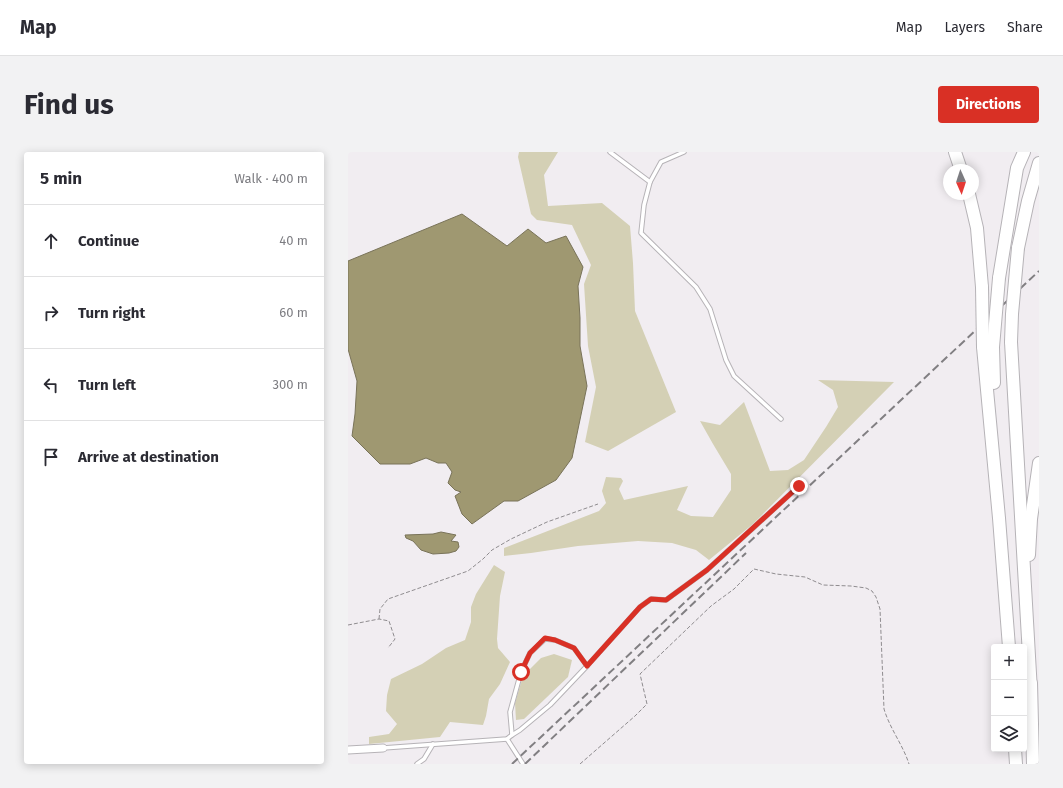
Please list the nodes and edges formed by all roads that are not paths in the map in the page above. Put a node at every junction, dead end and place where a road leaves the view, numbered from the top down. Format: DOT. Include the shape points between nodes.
graph roads {
  1 [pos="610,152"];
  2 [pos="684,152"];
  3 [pos="955,152"];
  4 [pos="1024,152"];
  5 [pos="1039,163"];
  6 [pos="960,164"];
  7 [pos="650,182"];
  8 [pos="971,200"];
  9 [pos="988,347"];
  10 [pos="781,419"];
  11 [pos="1039,463"];
  12 [pos="799,486"];
  13 [pos="1009,644"];
  14 [pos="587,666"];
  15 [pos="1031,691"];
  16 [pos="512,735"];
  17 [pos="507,739"];
  18 [pos="433,744"];
  19 [pos="383,748"];
  20 [pos="348,750"];
  21 [pos="1015,752"];
  22 [pos="417,764"];
  23 [pos="523,764"];
  24 [pos="1016,764"];
  25 [pos="1033,764"];
  1 -- 7 [label="lane"];
  2 -- 7 [label="lane" via="661,162"];
  3 -- 6 [label="highway"];
  4 -- 9 [label="highway, bridge" via="1017,168"];
  5 -- 15 [label="highway, bridge" via="1018,248 1011,342"];
  7 -- 10 [label="lane" via="641,234 696,286 710,309 726,360 734,376"];
  8 -- 9 [label="highway, bridge" via="977,228"];
  9 -- 13 [label="highway"];
  11 -- 15 [label="highway" via="1031,519 1027,590"];
  12 -- 14 [label="lane" via="707,570 666,600 651,599 640,607"];
  14 -- 16 [label="lane" via="550,704"];
  14 -- 16 [label="lane" via="574,648 545,638 538,644 530,653 521,672 514,695 510,712"];
  15 -- 25 [label="highway"];
  16 -- 17 [label="lane"];
  17 -- 18 [label="lane"];
  17 -- 23 [label="lane"];
  18 -- 19 [label="lane"];
  18 -- 22 [label="lane" via="424,759"];
  19 -- 20 [label="street"];
  21 -- 24 [label="highway"];
}
